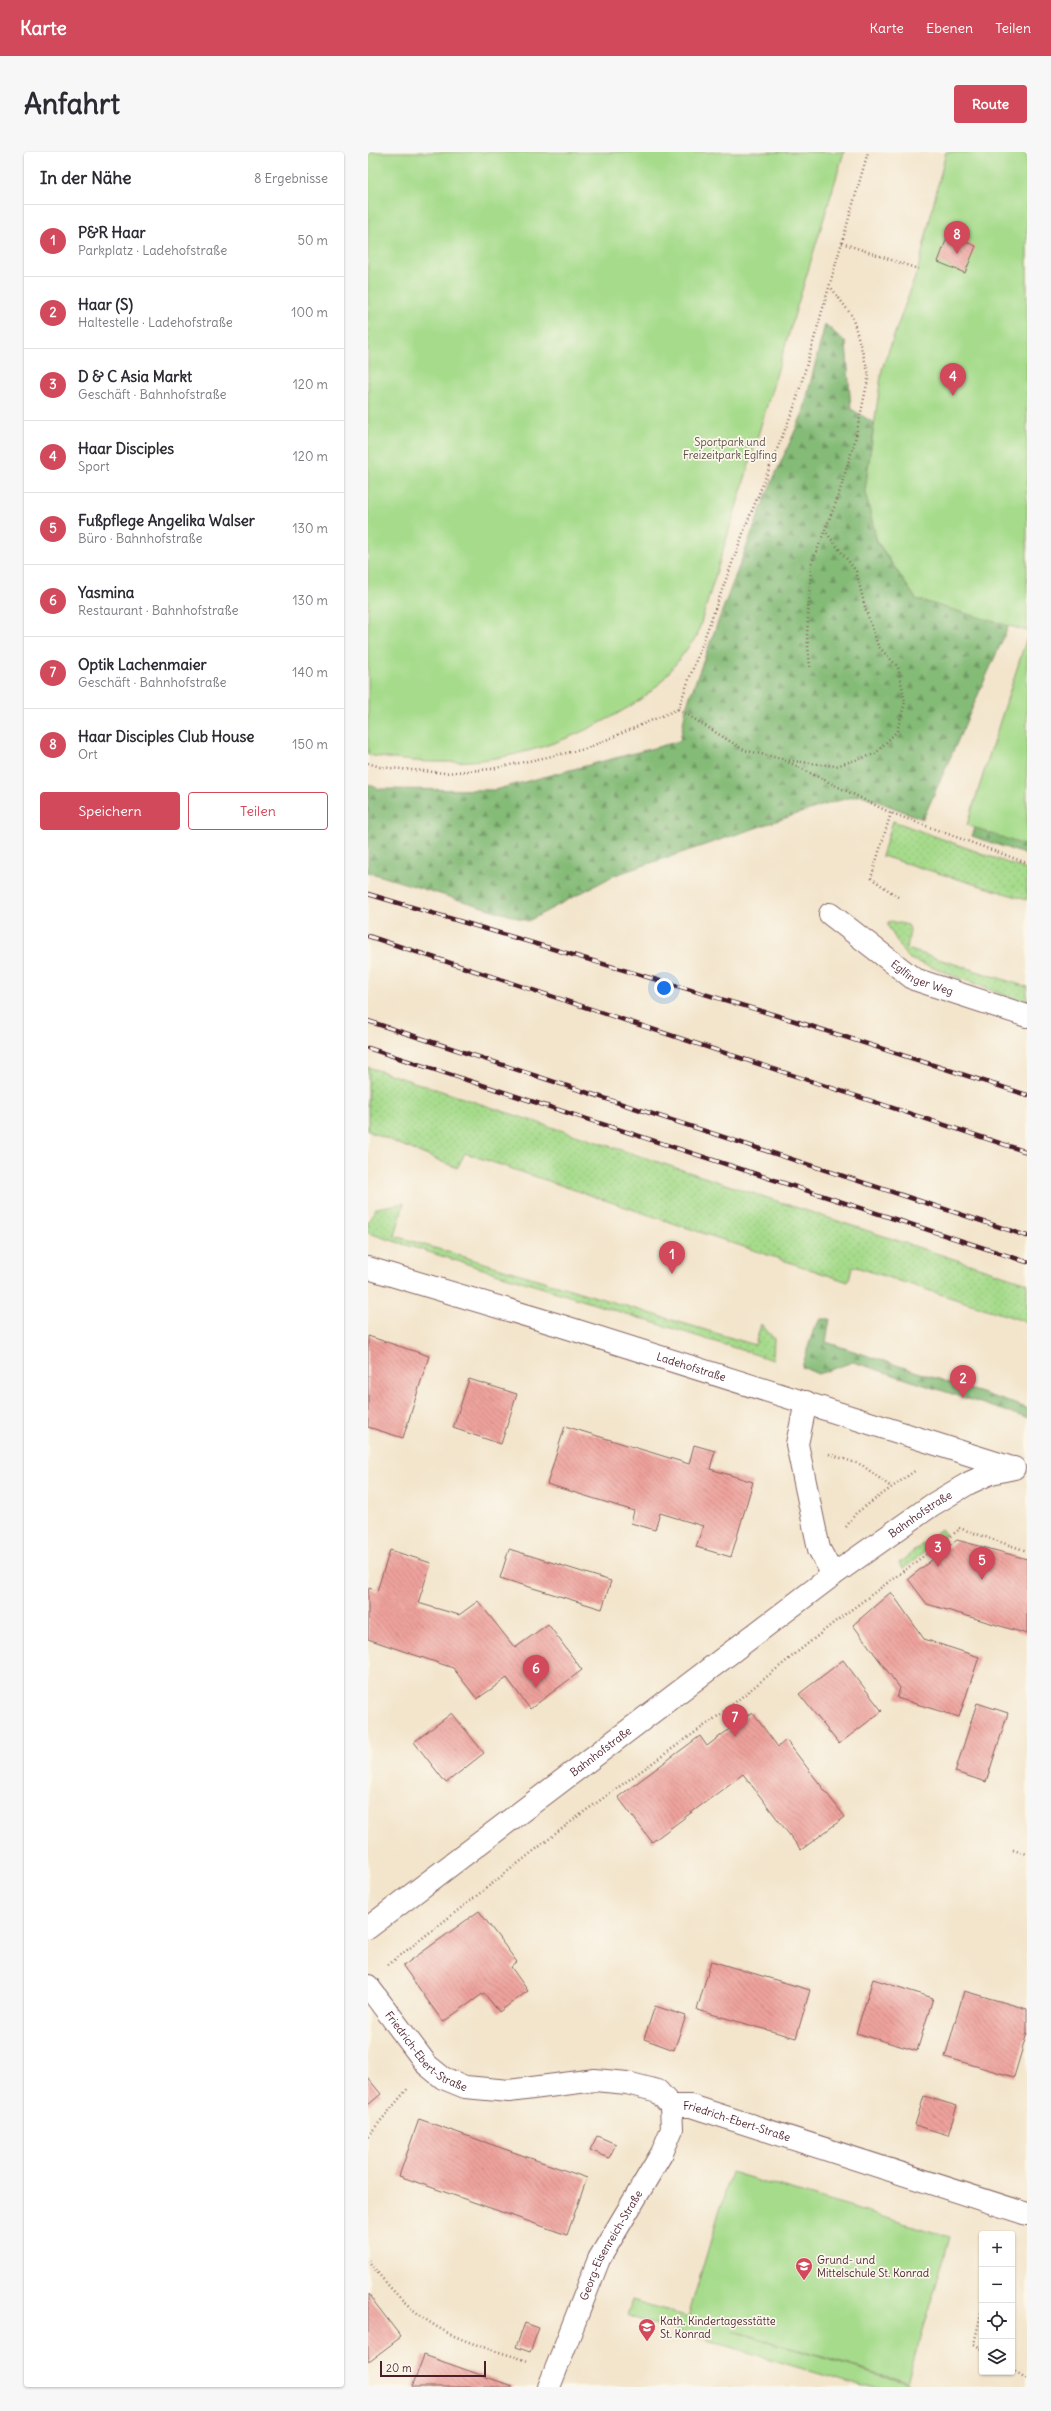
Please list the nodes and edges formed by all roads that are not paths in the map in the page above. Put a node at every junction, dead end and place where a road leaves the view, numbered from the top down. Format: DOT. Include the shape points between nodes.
graph roads {
  1 [pos="830,914"];
  2 [pos="1027,1016"];
  3 [pos="368,1268"];
  4 [pos="806,1402"];
  5 [pos="1020,1470"];
  6 [pos="833,1575"];
  7 [pos="368,1928"];
  8 [pos="368,1986"];
  9 [pos="671,2106"];
  10 [pos="1027,2214"];
  11 [pos="549,2387"];
  1 -- 2 [label="street, Eglfinger Weg" via="914,979"];
  3 -- 4 [label="street, Ladehofstraße"];
  4 -- 5 [label="street, Ladehofstraße"];
  4 -- 6 [label="street" via="797,1444 819,1549"];
  5 -- 6 [label="street, Bahnhofstraße" via="991,1473 969,1482"];
  6 -- 7 [label="street, Bahnhofstraße"];
  8 -- 9 [label="street, Friedrich-Ebert-Straße" via="427,2066 443,2078 465,2087 509,2091 595,2080 627,2083 658,2091"];
  9 -- 10 [label="street, Friedrich-Ebert-Straße" via="691,2106"];
  9 -- 11 [label="street, Georg-Eisenreich-Straße" via="672,2129 662,2153 599,2259"];
}
